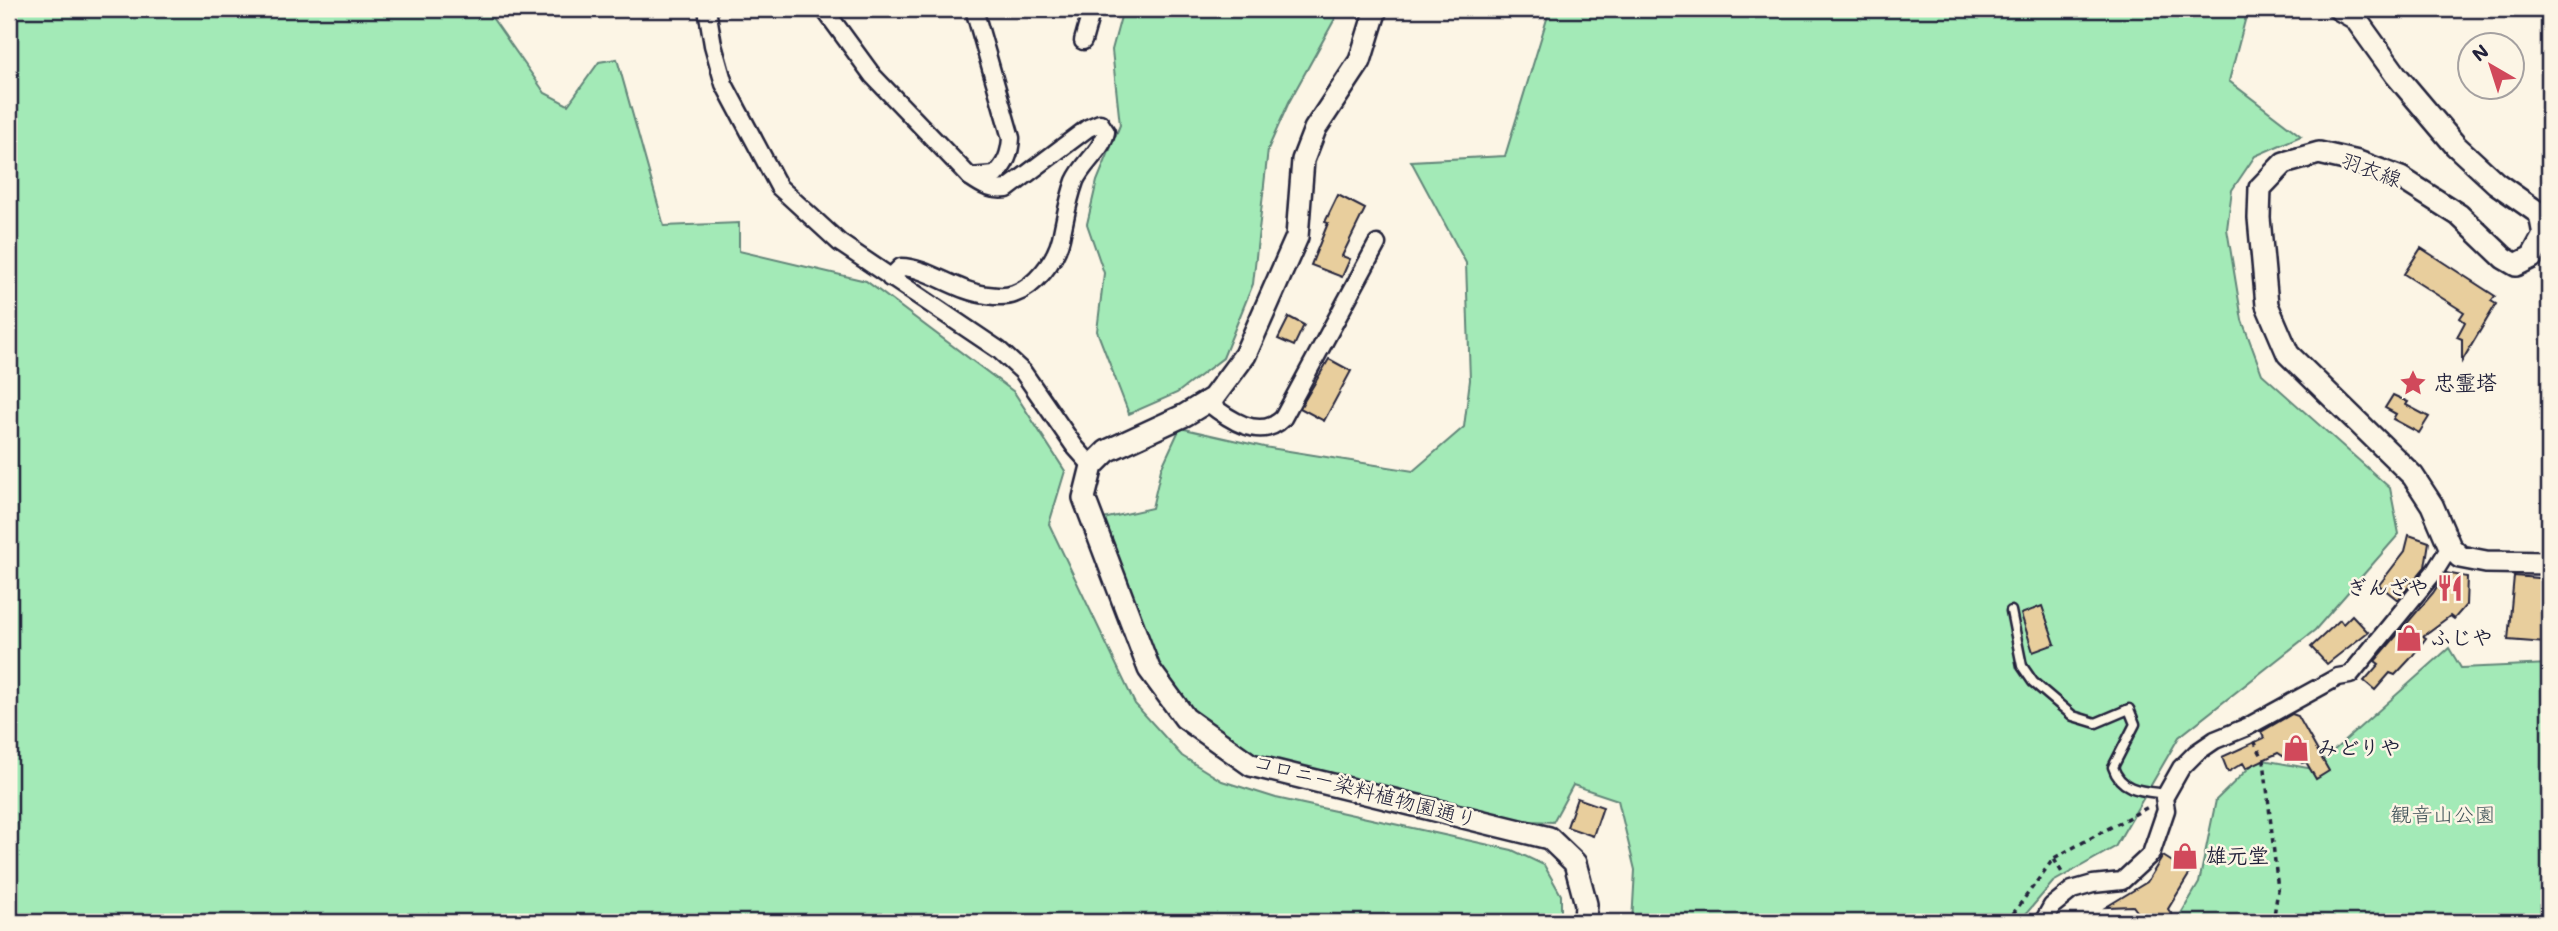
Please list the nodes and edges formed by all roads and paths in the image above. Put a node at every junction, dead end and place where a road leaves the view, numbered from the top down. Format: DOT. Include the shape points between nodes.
graph roads {
  1 [pos="707,9"];
  2 [pos="809,9"];
  3 [pos="824,9"];
  4 [pos="974,9"];
  5 [pos="1092,9"];
  6 [pos="1376,9"];
  7 [pos="2339,9"];
  8 [pos="834,23"];
  9 [pos="1083,41"];
  10 [pos="970,177"];
  11 [pos="2546,223"];
  12 [pos="1377,244"];
  13 [pos="890,278"];
  14 [pos="1207,402"];
  15 [pos="1092,466"];
  16 [pos="2450,547"];
  17 [pos="2549,563"];
  18 [pos="2011,611"];
  19 [pos="2247,727"];
  20 [pos="2166,796"];
  21 [pos="1585,922"];
  22 [pos="2007,922"];
  23 [pos="2043,922"];
  24 [pos="2273,922"];
  1 -- 13 [label="street" via="724,84 779,187 840,243"];
  2 -- 8 [label="street"];
  3 -- 8 [label="street"];
  4 -- 10 [label="street" via="1011,138 1010,153 995,175"];
  5 -- 9 [label="street"];
  6 -- 14 [label="street" via="1360,61 1315,129 1303,160 1297,236 1245,355"];
  7 -- 11 [label="street, 羽衣線" via="2355,19 2456,146"];
  8 -- 10 [label="street" via="873,76"];
  10 -- 13 [label="street" via="995,191 1007,189 1088,128 1100,123 1106,132 1104,143 1076,178 1060,241 1034,281 1013,295 985,295 908,267 901,267"];
  11 -- 16 [label="street, 羽衣線" via="2532,257 2516,265 2459,215 2401,178 2358,162 2319,153 2284,163 2260,188 2267,305 2288,354 2413,476"];
  12 -- 14 [label="street" via="1275,426 1261,429 1227,419"];
  13 -- 15 [label="street" via="977,335 1023,372"];
  14 -- 15 [label="street" via="1107,451"];
  15 -- 21 [label="street, コロニー染料植物園通り" via="1084,498 1096,532 1149,669 1185,718 1251,765 1549,838 1575,863 1586,904"];
  16 -- 17 [label="street" via="2460,557 2486,562"];
  16 -- 19 [label="street" via="2350,675 2338,677"];
  18 -- 20 [label="lane" via="2022,666 2033,682 2073,716 2096,723 2129,709 2135,724 2113,766 2117,778 2134,790"];
  19 -- 20 [label="street" via="2196,752"];
  19 -- 24 [label="path" via="2264,760 2278,890"];
  20 -- 22 [label="path" via="2054,858"];
  20 -- 23 [label="street" via="2151,855 2122,881 2072,890 2052,906"];
}
